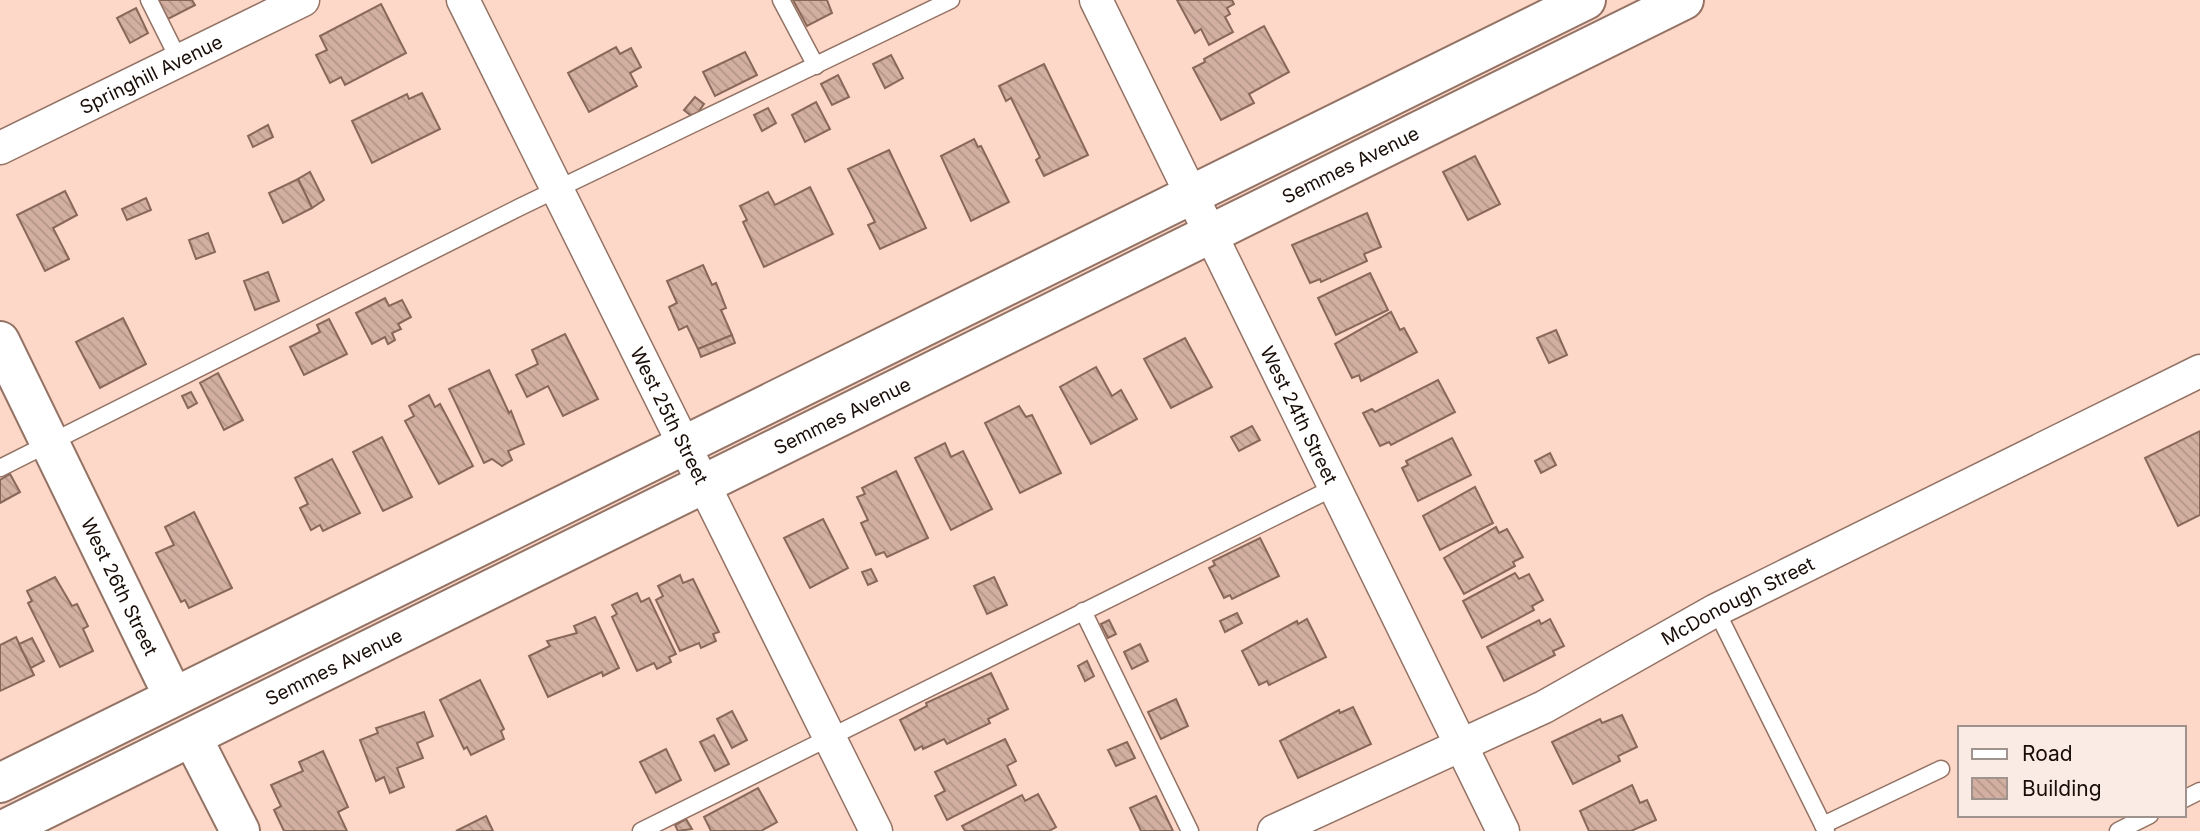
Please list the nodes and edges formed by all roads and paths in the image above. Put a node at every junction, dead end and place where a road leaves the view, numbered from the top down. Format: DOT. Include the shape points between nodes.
graph roads {
  1 [pos="149,0"];
  2 [pos="303,0"];
  3 [pos="463,0"];
  4 [pos="781,0"];
  5 [pos="951,0"];
  6 [pos="1096,0"];
  7 [pos="1586,0"];
  8 [pos="1684,0"];
  9 [pos="180,62"];
  10 [pos="816,66"];
  11 [pos="0,148"];
  12 [pos="559,190"];
  13 [pos="1192,195"];
  14 [pos="1212,234"];
  15 [pos="0,341"];
  16 [pos="2200,372"];
  17 [pos="52,443"];
  18 [pos="685,445"];
  19 [pos="0,468"];
  20 [pos="704,485"];
  21 [pos="1335,486"];
  22 [pos="1716,610"];
  23 [pos="1083,611"];
  24 [pos="173,696"];
  25 [pos="829,736"];
  26 [pos="192,737"];
  27 [pos="1460,747"];
  28 [pos="1941,769"];
  29 [pos="0,783"];
  30 [pos="2146,817"];
  31 [pos="1825,828"];
  32 [pos="1,831"];
  33 [pos="240,831"];
  34 [pos="640,831"];
  35 [pos="876,831"];
  36 [pos="1190,831"];
  37 [pos="1274,831"];
  38 [pos="1503,831"];
  39 [pos="2118,831"];
  1 -- 9 [label="lane"];
  2 -- 9 [label="street, Springhill Avenue"];
  3 -- 12 [label="street, West 25th Street"];
  4 -- 10 [label="lane"];
  5 -- 10 [label="lane"];
  6 -- 13 [label="street, West 24th Street"];
  7 -- 13 [label="main road"];
  8 -- 14 [label="main road, Semmes Avenue"];
  9 -- 11 [label="street, Springhill Avenue"];
  10 -- 12 [label="lane"];
  12 -- 17 [label="lane"];
  12 -- 18 [label="street, West 25th Street"];
  13 -- 14 [label="street, West 24th Street"];
  13 -- 18 [label="main road"];
  14 -- 20 [label="main road, Semmes Avenue"];
  14 -- 21 [label="street, West 24th Street"];
  15 -- 17 [label="main road, West 26th Street"];
  16 -- 22 [label="street, McDonough Street"];
  17 -- 19 [label="lane"];
  17 -- 24 [label="main road, West 26th Street"];
  18 -- 20 [label="street, West 25th Street"];
  18 -- 24 [label="main road"];
  20 -- 25 [label="street, West 25th Street"];
  20 -- 26 [label="main road, Semmes Avenue"];
  21 -- 23 [label="lane"];
  21 -- 27 [label="street, West 24th Street"];
  22 -- 27 [label="street, McDonough Street" via="1544,707"];
  22 -- 31 [label="lane"];
  23 -- 25 [label="lane"];
  23 -- 36 [label="lane"];
  24 -- 26 [label="street, West 26th Street"];
  24 -- 29 [label="main road"];
  25 -- 34 [label="lane"];
  25 -- 35 [label="street, West 25th Street"];
  26 -- 32 [label="main road, Semmes Avenue"];
  26 -- 33 [label="main road, West 26th Street"];
  27 -- 37 [label="street, McDonough Street"];
  27 -- 38 [label="street, West 24th Street"];
  28 -- 31 [label="lane"];
  30 -- 39 [label="lane"];
}
